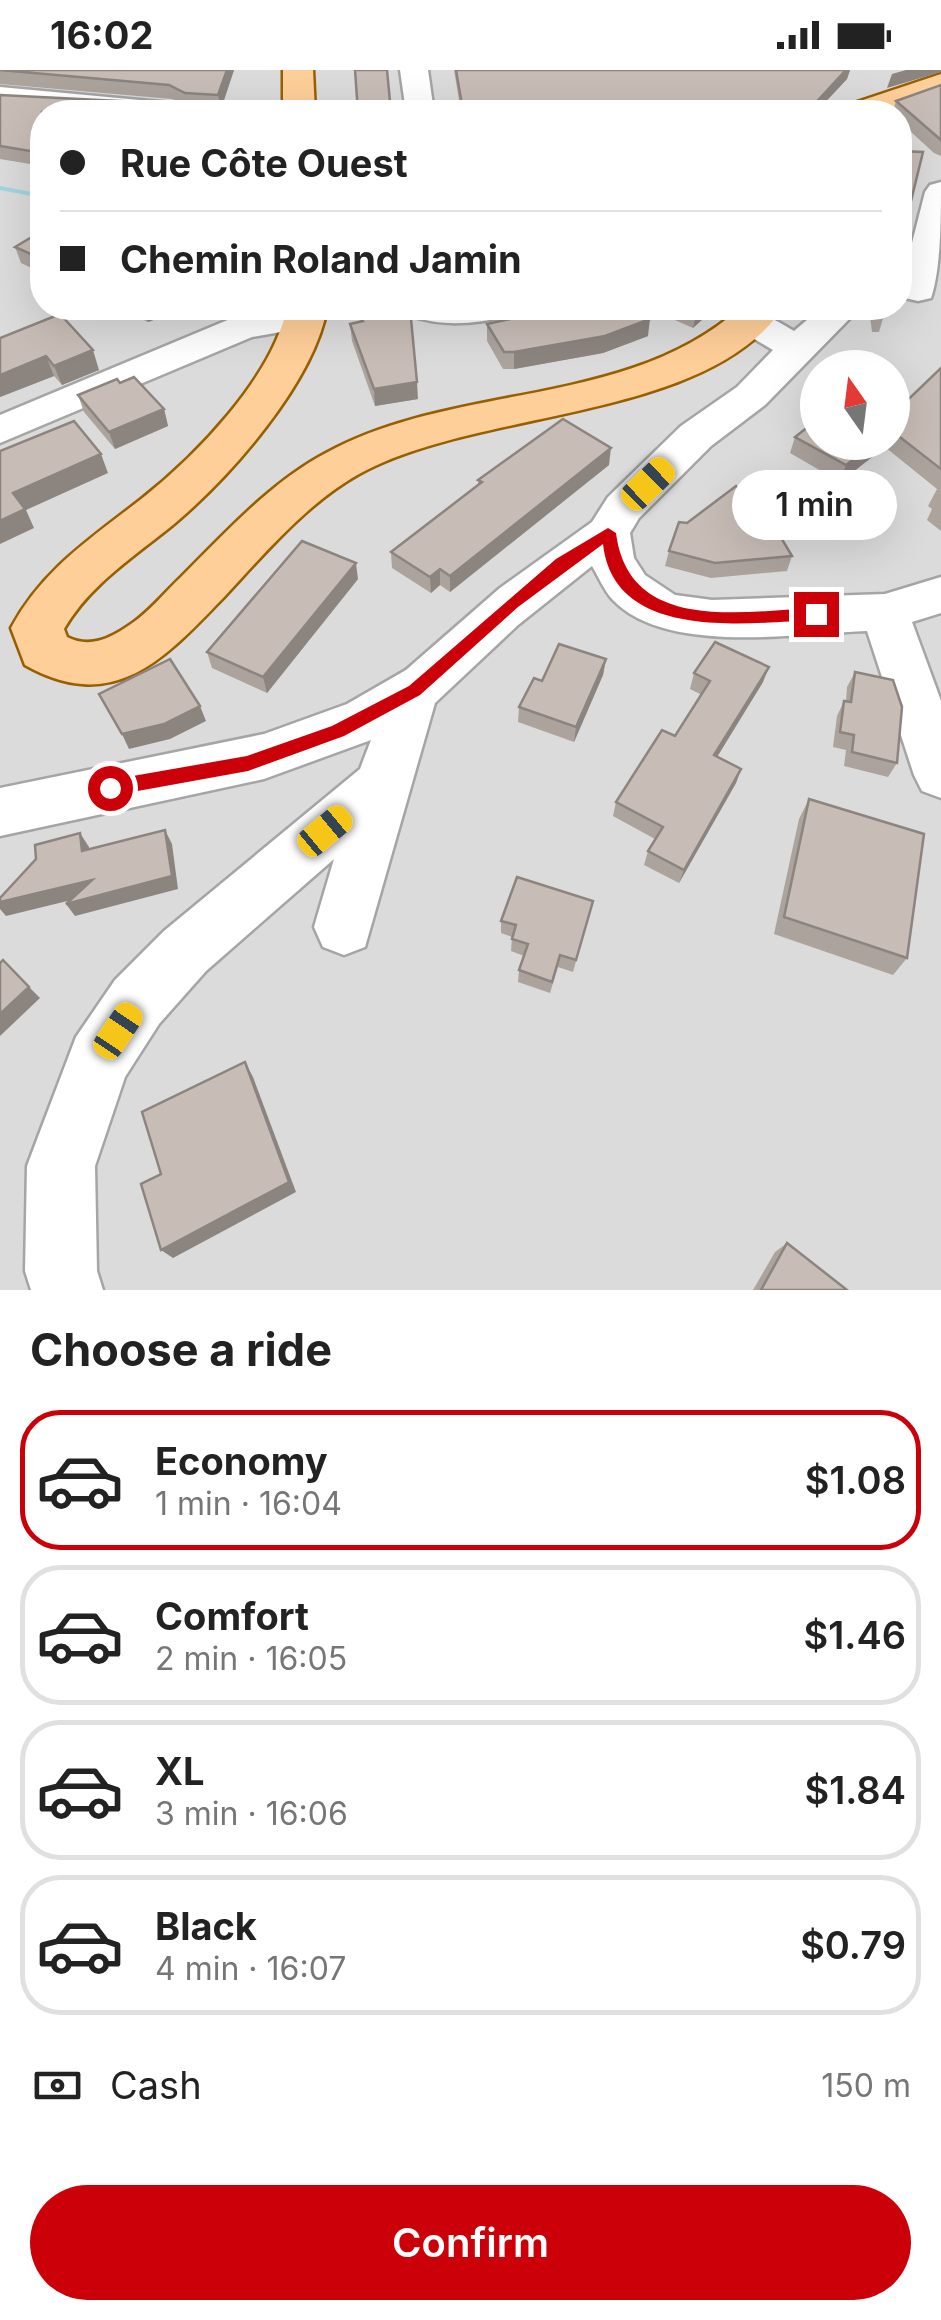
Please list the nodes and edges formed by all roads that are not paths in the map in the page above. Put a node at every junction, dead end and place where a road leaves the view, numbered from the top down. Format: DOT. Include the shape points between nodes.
graph roads {
  1 [pos="46,70"];
  2 [pos="298,70"];
  3 [pos="414,70"];
  4 [pos="150,83"];
  5 [pos="941,83"];
  6 [pos="9,97"];
  7 [pos="39,100"];
  8 [pos="137,100"];
  9 [pos="299,100"];
  10 [pos="418,100"];
  11 [pos="893,100"];
  12 [pos="941,192"];
  13 [pos="934,255"];
  14 [pos="920,290"];
  15 [pos="272,320"];
  16 [pos="303,320"];
  17 [pos="752,320"];
  18 [pos="764,320"];
  19 [pos="828,320"];
  20 [pos="796,348"];
  21 [pos="0,430"];
  22 [pos="608,533"];
  23 [pos="941,595"];
  24 [pos="885,612"];
  25 [pos="414,690"];
  26 [pos="941,775"];
  27 [pos="382,783"];
  28 [pos="0,812"];
  29 [pos="344,927"];
  30 [pos="67,1290"];
  1 -- 6 [label="street"];
  2 -- 9 [label="main road"];
  3 -- 10 [label="street"];
  4 -- 8 [label="street"];
  5 -- 11 [label="main road"];
  6 -- 7 [label="street"];
  12 -- 13 [label="street"];
  13 -- 14 [label="street"];
  15 -- 21 [label="street"];
  16 -- 17 [label="main road" via="275,379 178,495 53,596 37,628 44,650 87,664 153,638 255,534 343,463 424,429 647,376 711,353"];
  18 -- 20 [label="street"];
  19 -- 20 [label="street"];
  20 -- 22 [label="street" via="751,396 696,436 623,508"];
  22 -- 24 [label="street" via="612,560 629,587 664,610 712,618"];
  22 -- 25 [label="street" via="512,602"];
  23 -- 24 [label="street"];
  24 -- 26 [label="street"];
  25 -- 27 [label="street"];
  25 -- 28 [label="street" via="338,731 248,764"];
  27 -- 29 [label="street"];
  27 -- 30 [label="street" via="184,951 137,1002 98,1060 61,1166 61,1271"];
}
